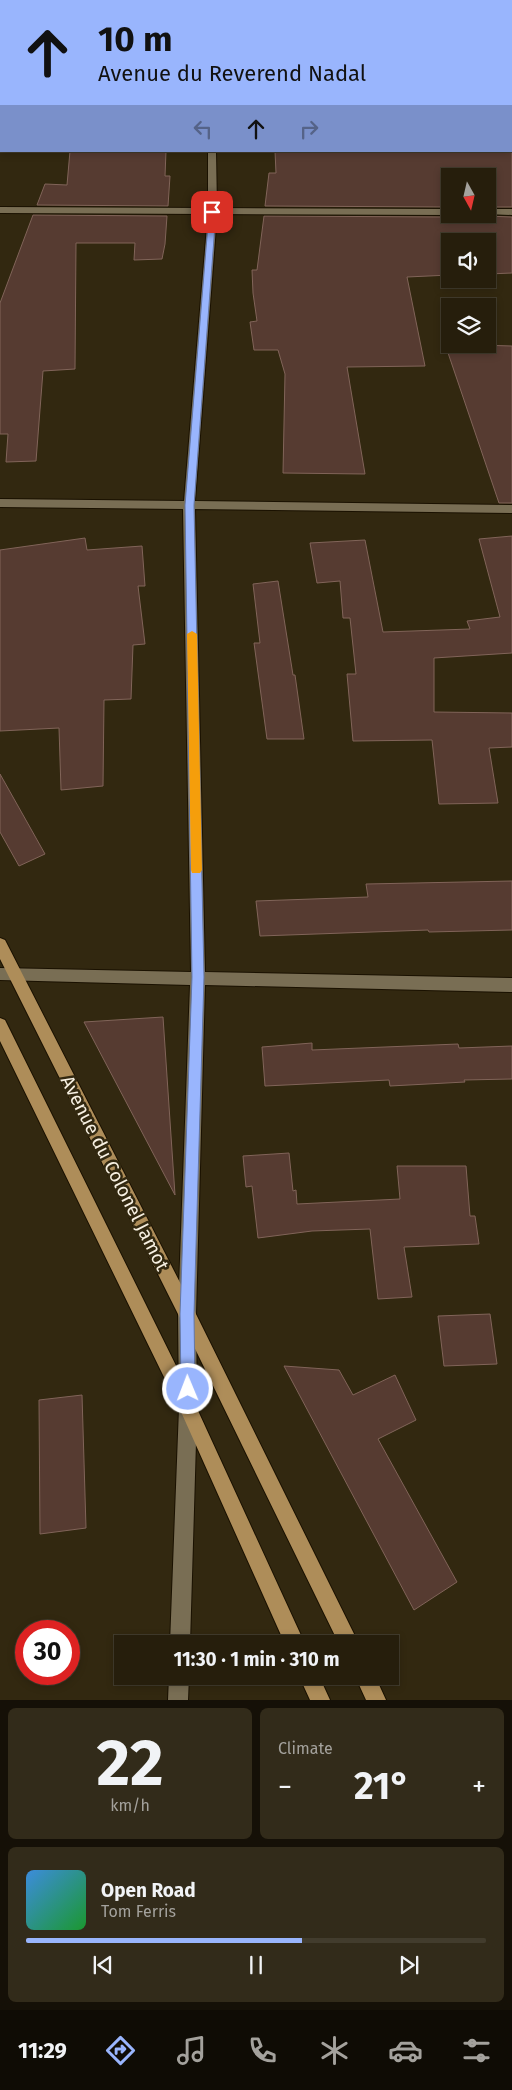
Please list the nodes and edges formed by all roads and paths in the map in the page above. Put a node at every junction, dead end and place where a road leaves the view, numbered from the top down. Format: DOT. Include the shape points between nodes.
graph roads {
  1 [pos="212,152"];
  2 [pos="0,210"];
  3 [pos="212,212"];
  4 [pos="441,212"];
  5 [pos="496,212"];
  6 [pos="512,212"];
  7 [pos="0,503"];
  8 [pos="189,505"];
  9 [pos="512,509"];
  10 [pos="0,944"];
  11 [pos="7,974"];
  12 [pos="198,977"];
  13 [pos="512,985"];
  14 [pos="0,1025"];
  15 [pos="187,1314"];
  16 [pos="188,1408"];
  17 [pos="180,1635"];
  18 [pos="291,1635"];
  19 [pos="345,1635"];
  20 [pos="179,1685"];
  21 [pos="313,1685"];
  22 [pos="369,1685"];
  23 [pos="178,1700"];
  24 [pos="320,1700"];
  25 [pos="376,1700"];
  1 -- 3 [label="street"];
  2 -- 3 [label="street"];
  3 -- 4 [label="street"];
  3 -- 8 [label="street"];
  5 -- 6 [label="street"];
  7 -- 8 [label="street"];
  8 -- 9 [label="street"];
  8 -- 12 [label="street"];
  10 -- 11 [label="main road, Avenue du Colonel Jamot"];
  11 -- 12 [label="street"];
  11 -- 15 [label="main road, Avenue du Colonel Jamot"];
  12 -- 13 [label="street"];
  12 -- 15 [label="street"];
  14 -- 16 [label="main road"];
  15 -- 16 [label="street"];
  15 -- 19 [label="main road, Avenue du Colonel Jamot"];
  16 -- 17 [label="street"];
  16 -- 18 [label="main road"];
  20 -- 23 [label="street"];
  21 -- 24 [label="main road"];
  22 -- 25 [label="main road"];
}
